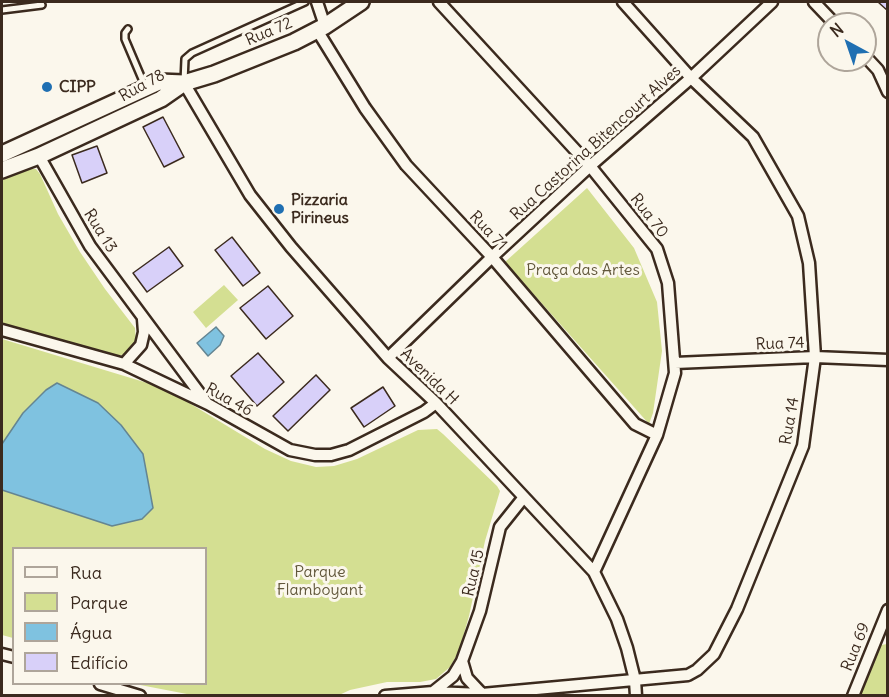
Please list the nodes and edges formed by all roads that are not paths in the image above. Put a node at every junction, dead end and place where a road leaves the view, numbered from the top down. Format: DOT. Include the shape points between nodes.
graph roads {
  1 [pos="305,2"];
  2 [pos="316,2"];
  3 [pos="362,2"];
  4 [pos="439,2"];
  5 [pos="622,2"];
  6 [pos="772,2"];
  7 [pos="42,5"];
  8 [pos="2,10"];
  9 [pos="321,28"];
  10 [pos="128,29"];
  11 [pos="878,70"];
  12 [pos="691,78"];
  13 [pos="888,80"];
  14 [pos="184,83"];
  15 [pos="146,87"];
  16 [pos="888,92"];
  17 [pos="2,154"];
  18 [pos="39,156"];
  19 [pos="590,166"];
  20 [pos="2,170"];
  21 [pos="492,257"];
  22 [pos="143,319"];
  23 [pos="2,330"];
  24 [pos="815,357"];
  25 [pos="388,358"];
  26 [pos="888,360"];
  27 [pos="675,363"];
  28 [pos="124,364"];
  29 [pos="436,403"];
  30 [pos="208,404"];
  31 [pos="657,435"];
  32 [pos="524,496"];
  33 [pos="594,572"];
  34 [pos="888,610"];
  35 [pos="888,640"];
  36 [pos="874,642"];
  37 [pos="462,661"];
  38 [pos="634,680"];
  39 [pos="103,685"];
  40 [pos="433,692"];
  41 [pos="482,694"];
  42 [pos="466,695"];
  43 [pos="140,696"];
  44 [pos="385,696"];
  45 [pos="636,696"];
  46 [pos="853,696"];
  1 -- 14 [label="lane" via="187,56"];
  2 -- 9 [label="street, Rua 71"];
  3 -- 9 [label="main road, Rua 72"];
  4 -- 19 [label="street, Rua 70"];
  5 -- 12 [label="street, Rua 14"];
  6 -- 12 [label="street, Rua Castorina Bitencourt Alves"];
  7 -- 8 [label="lane"];
  9 -- 14 [label="main road, Rua 72"];
  9 -- 21 [label="street, Rua 71" via="365,108 406,165"];
  10 -- 15 [label="lane" via="125,39"];
  11 -- 13 [label="street"];
  11 -- 16 [label="street"];
  12 -- 19 [label="street, Rua Castorina Bitencourt Alves"];
  12 -- 24 [label="street, Rua 14" via="753,137 798,216 809,263"];
  14 -- 15 [label="main road, Rua 78" via="159,82"];
  14 -- 18 [label="main road, Rua 78" via="161,99"];
  14 -- 25 [label="street, Avenida H" via="250,195"];
  15 -- 17 [label="main road, Rua 78"];
  18 -- 20 [label="main road, Rua 78"];
  18 -- 22 [label="street, Rua 13" via="90,246"];
  19 -- 21 [label="street, Rua Castorina Bitencourt Alves"];
  19 -- 27 [label="street, Rua 70" via="657,249 668,283"];
  21 -- 25 [label="street, Rua Castorina Bitencourt Alves"];
  21 -- 31 [label="street, Rua 71" via="635,424"];
  22 -- 28 [label="street" via="141,345"];
  22 -- 30 [label="street, Rua 13"];
  23 -- 28 [label="street, Rua 46"];
  24 -- 26 [label="street, Rua 74"];
  24 -- 27 [label="street, Rua 74"];
  24 -- 38 [label="street, Rua 14" via="803,446 737,609 714,654 688,675"];
  25 -- 29 [label="street, Avenida H"];
  27 -- 31 [label="street, Rua 70"];
  28 -- 30 [label="street, Rua 46"];
  29 -- 30 [label="street, Rua 46" via="349,450 331,455 290,450"];
  29 -- 32 [label="street, Avenida H"];
  31 -- 33 [label="street, Rua 70"];
  32 -- 33 [label="street, Avenida H"];
  32 -- 37 [label="street, Rua 15" via="500,527 480,611"];
  33 -- 38 [label="street, Avenida H" via="617,619"];
  34 -- 36 [label="street, Rua 69"];
  35 -- 36 [label="street"];
  36 -- 46 [label="street, Rua 69"];
  37 -- 40 [label="street, Rua 15" via="453,676"];
  37 -- 41 [label="street" via="467,678"];
  38 -- 41 [label="street, Rua 14"];
  38 -- 45 [label="street, Avenida H"];
  39 -- 43 [label="street"];
  40 -- 42 [label="street"];
  40 -- 44 [label="street"];
  41 -- 42 [label="street, Rua 14"];
}
